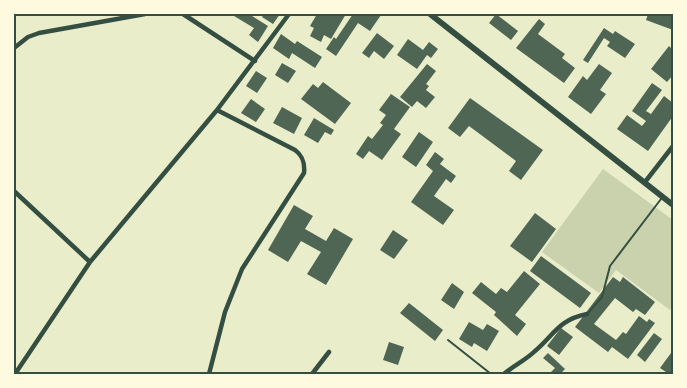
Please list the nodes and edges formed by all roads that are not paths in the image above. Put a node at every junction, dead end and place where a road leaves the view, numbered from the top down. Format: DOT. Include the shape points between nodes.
graph roads {
  1 [pos="145,14"];
  2 [pos="183,14"];
  3 [pos="289,14"];
  4 [pos="430,14"];
  5 [pos="14,48"];
  6 [pos="255,61"];
  7 [pos="217,110"];
  8 [pos="673,146"];
  9 [pos="645,182"];
  10 [pos="14,191"];
  11 [pos="663,198"];
  12 [pos="673,205"];
  13 [pos="90,262"];
  14 [pos="587,314"];
  15 [pos="448,340"];
  16 [pos="329,352"];
  17 [pos="15,374"];
  18 [pos="209,374"];
  19 [pos="312,374"];
  20 [pos="491,374"];
  21 [pos="504,374"];
  1 -- 5 [label="street" via="39,33"];
  2 -- 6 [label="street"];
  3 -- 6 [label="street"];
  4 -- 9 [label="main road"];
  6 -- 7 [label="street"];
  7 -- 13 [label="street"];
  7 -- 18 [label="street" via="295,150 305,166 304,173 242,269 225,312"];
  8 -- 9 [label="street"];
  9 -- 11 [label="main road"];
  10 -- 13 [label="street"];
  11 -- 12 [label="main road"];
  11 -- 14 [label="lane" via="610,266 602,297"];
  13 -- 17 [label="street"];
  14 -- 21 [label="street" via="560,324 535,351"];
  15 -- 20 [label="lane"];
  16 -- 19 [label="street"];
}
